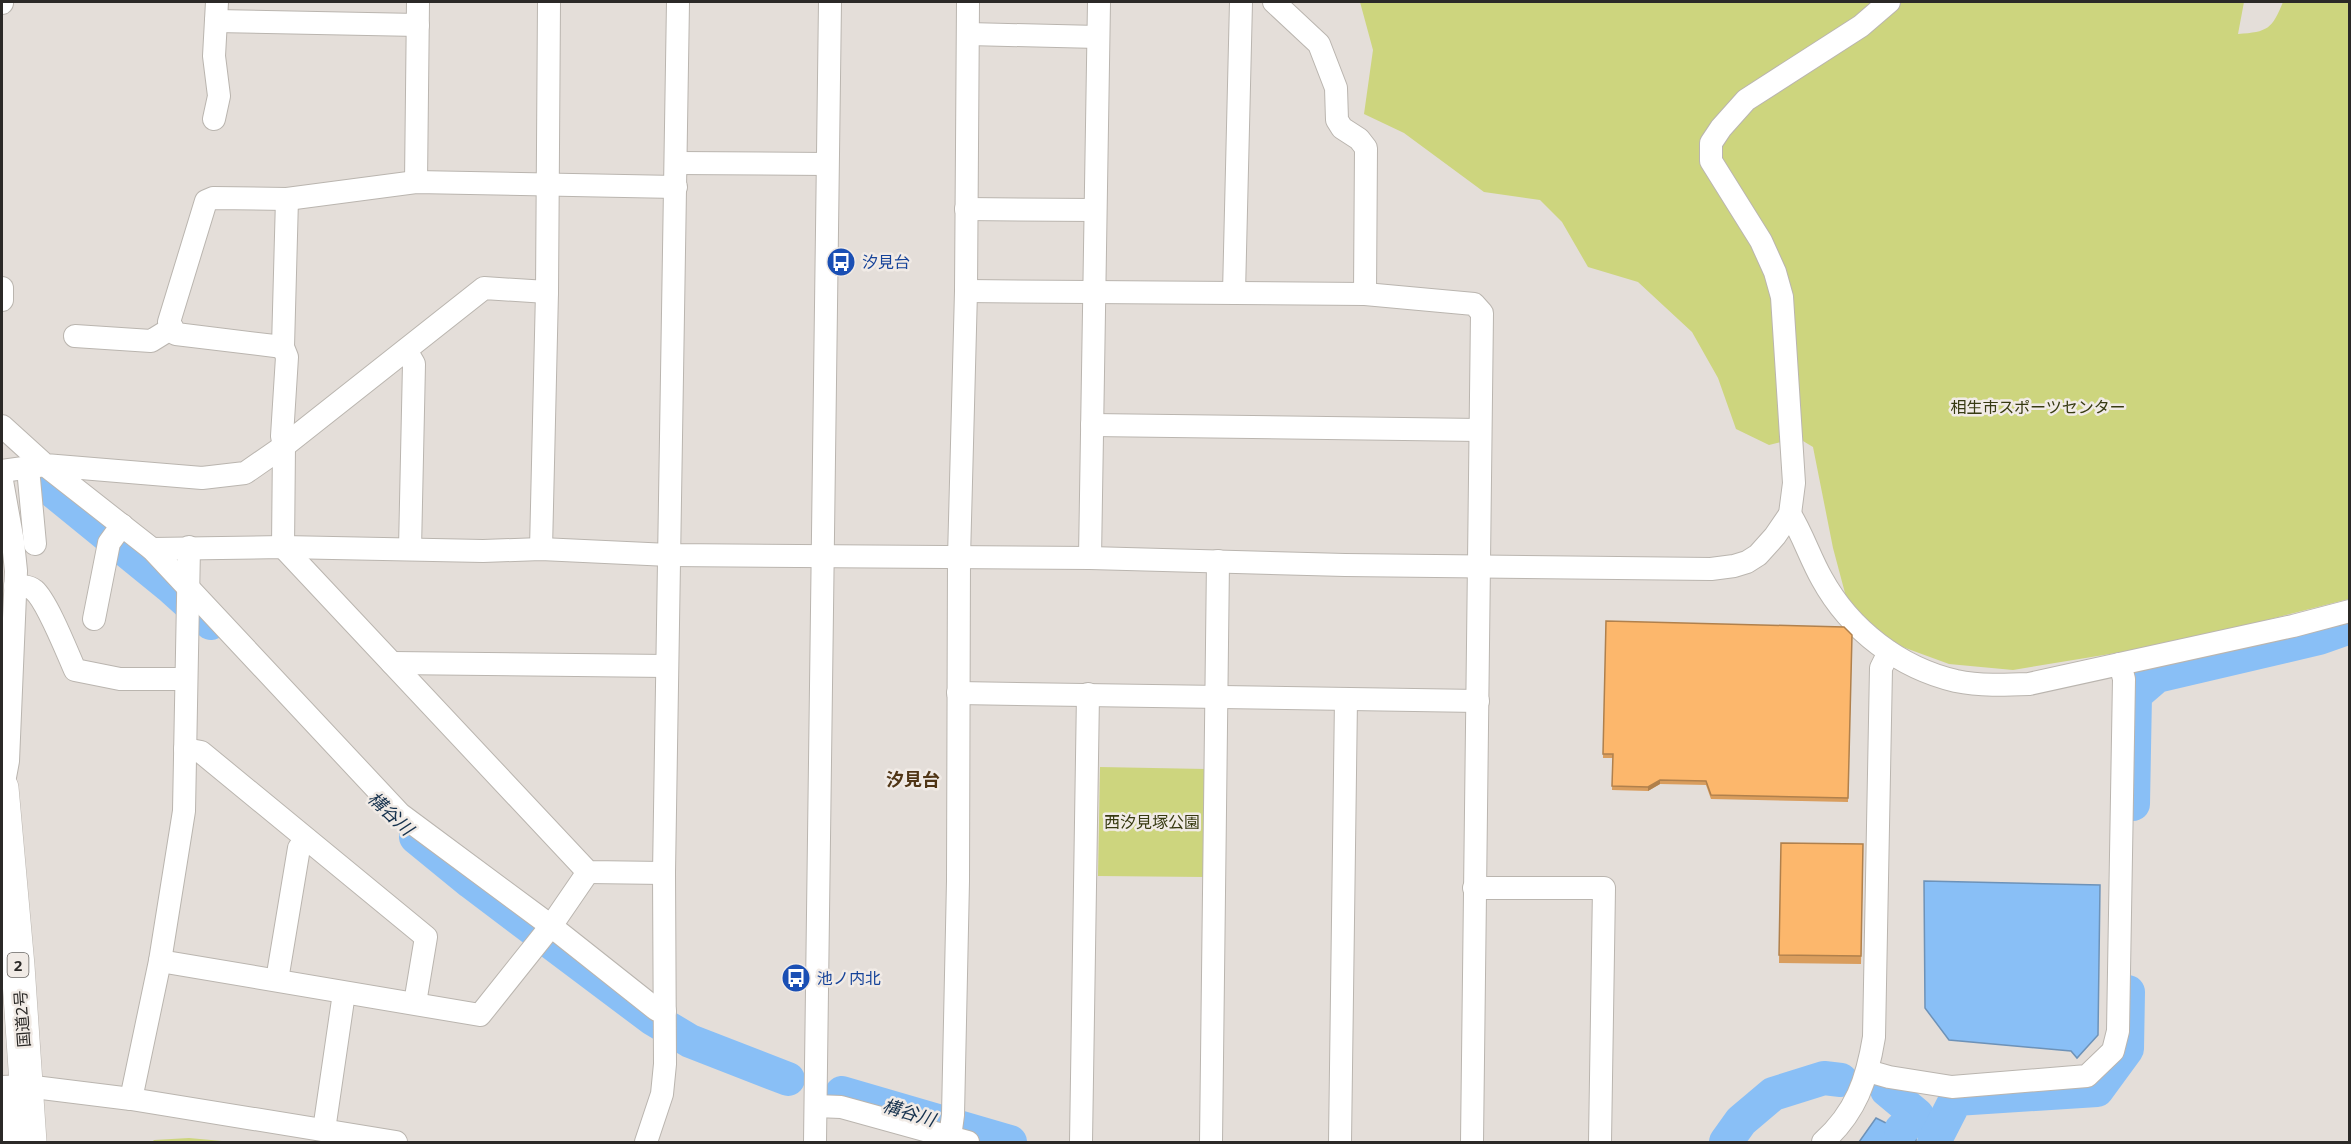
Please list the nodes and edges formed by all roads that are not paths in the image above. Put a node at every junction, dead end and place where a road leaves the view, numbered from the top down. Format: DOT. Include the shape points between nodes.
graph roads {
  1 [pos="418,2"];
  2 [pos="549,2"];
  3 [pos="678,2"];
  4 [pos="830,2"];
  5 [pos="968,2"];
  6 [pos="1099,2"];
  7 [pos="1241,2"];
  8 [pos="1274,2"];
  9 [pos="1888,2"];
  10 [pos="217,11"];
  11 [pos="418,25"];
  12 [pos="968,34"];
  13 [pos="1098,37"];
  14 [pos="214,119"];
  15 [pos="676,164"];
  16 [pos="827,164"];
  17 [pos="416,182"];
  18 [pos="547,185"];
  19 [pos="676,187"];
  20 [pos="287,199"];
  21 [pos="966,209"];
  22 [pos="1095,210"];
  23 [pos="2,288"];
  24 [pos="966,291"];
  25 [pos="1093,291"];
  26 [pos="547,292"];
  27 [pos="1234,293"];
  28 [pos="1365,294"];
  29 [pos="2,300"];
  30 [pos="172,328"];
  31 [pos="75,336"];
  32 [pos="283,347"];
  33 [pos="406,350"];
  34 [pos="1092,425"];
  35 [pos="2,426"];
  36 [pos="1480,430"];
  37 [pos="284,446"];
  38 [pos="36,466"];
  39 [pos="2,471"];
  40 [pos="2,481"];
  41 [pos="1790,514"];
  42 [pos="116,533"];
  43 [pos="35,544"];
  44 [pos="189,547"];
  45 [pos="283,547"];
  46 [pos="152,549"];
  47 [pos="410,549"];
  48 [pos="541,549"];
  49 [pos="669,555"];
  50 [pos="823,555"];
  51 [pos="959,558"];
  52 [pos="1090,558"];
  53 [pos="1218,561"];
  54 [pos="1480,565"];
  55 [pos="15,586"];
  56 [pos="189,598"];
  57 [pos="2349,610"];
  58 [pos="94,619"];
  59 [pos="1889,652"];
  60 [pos="392,663"];
  61 [pos="2120,664"];
  62 [pos="667,666"];
  63 [pos="186,679"];
  64 [pos="958,693"];
  65 [pos="1088,694"];
  66 [pos="1216,697"];
  67 [pos="1346,699"];
  68 [pos="1478,701"];
  69 [pos="184,749"];
  70 [pos="2,788"];
  71 [pos="2,793"];
  72 [pos="306,839"];
  73 [pos="588,872"];
  74 [pos="664,873"];
  75 [pos="1474,888"];
  76 [pos="545,933"];
  77 [pos="160,961"];
  78 [pos="277,980"];
  79 [pos="344,993"];
  80 [pos="415,1003"];
  81 [pos="665,1023"];
  82 [pos="1868,1071"];
  83 [pos="10,1092"];
  84 [pos="131,1099"];
  85 [pos="816,1106"];
  86 [pos="324,1130"];
  87 [pos="955,1132"];
  88 [pos="3,1143"];
  89 [pos="30,1143"];
  90 [pos="396,1143"];
  91 [pos="646,1143"];
  92 [pos="815,1143"];
  93 [pos="1081,1143"];
  94 [pos="1211,1143"];
  95 [pos="1340,1143"];
  96 [pos="1472,1143"];
  97 [pos="1599,1143"];
  98 [pos="1822,1143"];
  1 -- 11 [label="street"];
  2 -- 18 [label="street"];
  3 -- 15 [label="street"];
  4 -- 16 [label="street"];
  5 -- 12 [label="street"];
  6 -- 13 [label="street"];
  7 -- 27 [label="street"];
  8 -- 28 [label="street" via="1319,44 1336,88 1337,120 1366,148"];
  9 -- 41 [label="street" via="1861,26 1746,100 1711,143 1711,161 1761,241 1782,297 1794,483"];
  10 -- 11 [label="street"];
  10 -- 14 [label="street" via="214,56 219,96"];
  11 -- 17 [label="street"];
  12 -- 13 [label="street"];
  12 -- 21 [label="street"];
  13 -- 22 [label="street"];
  15 -- 16 [label="street"];
  15 -- 19 [label="street"];
  16 -- 50 [label="street"];
  17 -- 18 [label="street"];
  17 -- 20 [label="street"];
  18 -- 19 [label="street"];
  18 -- 26 [label="street"];
  19 -- 49 [label="street"];
  20 -- 30 [label="street" via="206,201 169,322"];
  20 -- 32 [label="street"];
  21 -- 22 [label="street"];
  21 -- 24 [label="street"];
  22 -- 25 [label="street"];
  23 -- 29 [label="street"];
  24 -- 25 [label="street"];
  24 -- 51 [label="street"];
  25 -- 27 [label="street"];
  25 -- 34 [label="street"];
  26 -- 33 [label="street" via="484,288"];
  26 -- 48 [label="street"];
  27 -- 28 [label="street"];
  28 -- 36 [label="street" via="1473,304 1482,313"];
  30 -- 31 [label="street" via="152,341"];
  30 -- 32 [label="street" via="176,334"];
  32 -- 37 [label="street" via="287,357"];
  33 -- 37 [label="street"];
  33 -- 47 [label="street" via="414,364"];
  34 -- 36 [label="street"];
  34 -- 52 [label="street"];
  35 -- 38 [label="street"];
  36 -- 54 [label="street"];
  37 -- 38 [label="street" via="245,473 202,478"];
  37 -- 45 [label="street"];
  38 -- 39 [label="street"];
  38 -- 42 [label="street"];
  38 -- 43 [label="street"];
  40 -- 55 [label="street" via="13,543"];
  41 -- 54 [label="street" via="1758,555 1734,566 1711,569"];
  41 -- 59 [label="street" via="1821,579 1838,604 1859,628"];
  42 -- 46 [label="street"];
  42 -- 58 [label="street"];
  44 -- 45 [label="street"];
  44 -- 46 [label="street"];
  44 -- 56 [label="street"];
  45 -- 47 [label="street"];
  45 -- 60 [label="street"];
  46 -- 56 [label="street"];
  47 -- 48 [label="street"];
  48 -- 49 [label="street"];
  49 -- 50 [label="street"];
  49 -- 62 [label="street"];
  50 -- 51 [label="street"];
  50 -- 85 [label="street"];
  51 -- 52 [label="street"];
  51 -- 64 [label="street"];
  52 -- 53 [label="street"];
  53 -- 54 [label="street"];
  53 -- 66 [label="street"];
  54 -- 68 [label="street"];
  55 -- 63 [label="street" via="35,591 75,670 120,679"];
  55 -- 71 [label="street" via="8,761"];
  56 -- 63 [label="street"];
  56 -- 76 [label="street" via="400,814"];
  57 -- 61 [label="street"];
  59 -- 61 [label="street" via="1914,667 1957,681 1992,685 2029,684"];
  59 -- 82 [label="street" via="1881,668 1874,1037"];
  60 -- 62 [label="street"];
  60 -- 73 [label="street"];
  61 -- 82 [label="street" via="2124,691 2118,1031 2113,1051 2087,1076 1997,1084 1952,1087"];
  62 -- 74 [label="street"];
  63 -- 69 [label="street"];
  64 -- 65 [label="street"];
  64 -- 87 [label="street"];
  65 -- 66 [label="street"];
  65 -- 93 [label="street"];
  66 -- 67 [label="street"];
  66 -- 94 [label="street"];
  67 -- 68 [label="street"];
  67 -- 95 [label="street"];
  68 -- 75 [label="street"];
  69 -- 72 [label="street" via="201,752"];
  69 -- 77 [label="street" via="184,811"];
  70 -- 71 [label="highway, 国道2号 / 2"];
  71 -- 83 [label="highway, 国道2号 / 2" via="18,966"];
  72 -- 78 [label="street" via="299,848"];
  72 -- 80 [label="street" via="426,937"];
  73 -- 74 [label="street"];
  73 -- 76 [label="street"];
  74 -- 81 [label="street"];
  75 -- 96 [label="street"];
  75 -- 97 [label="street" via="1604,888"];
  76 -- 80 [label="street" via="480,1015"];
  76 -- 81 [label="street" via="657,1010"];
  77 -- 78 [label="street"];
  77 -- 84 [label="street"];
  78 -- 79 [label="street"];
  79 -- 80 [label="street"];
  79 -- 86 [label="street"];
  81 -- 91 [label="street" via="662,1094"];
  82 -- 98 [label="street" via="1854,1105"];
  83 -- 84 [label="street"];
  83 -- 88 [label="highway, 国道2号 / 2"];
  83 -- 89 [label="highway, 国道2号 / 2"];
  84 -- 86 [label="street"];
  85 -- 87 [label="street" via="841,1107"];
  85 -- 92 [label="street"];
  86 -- 90 [label="street"];
}
